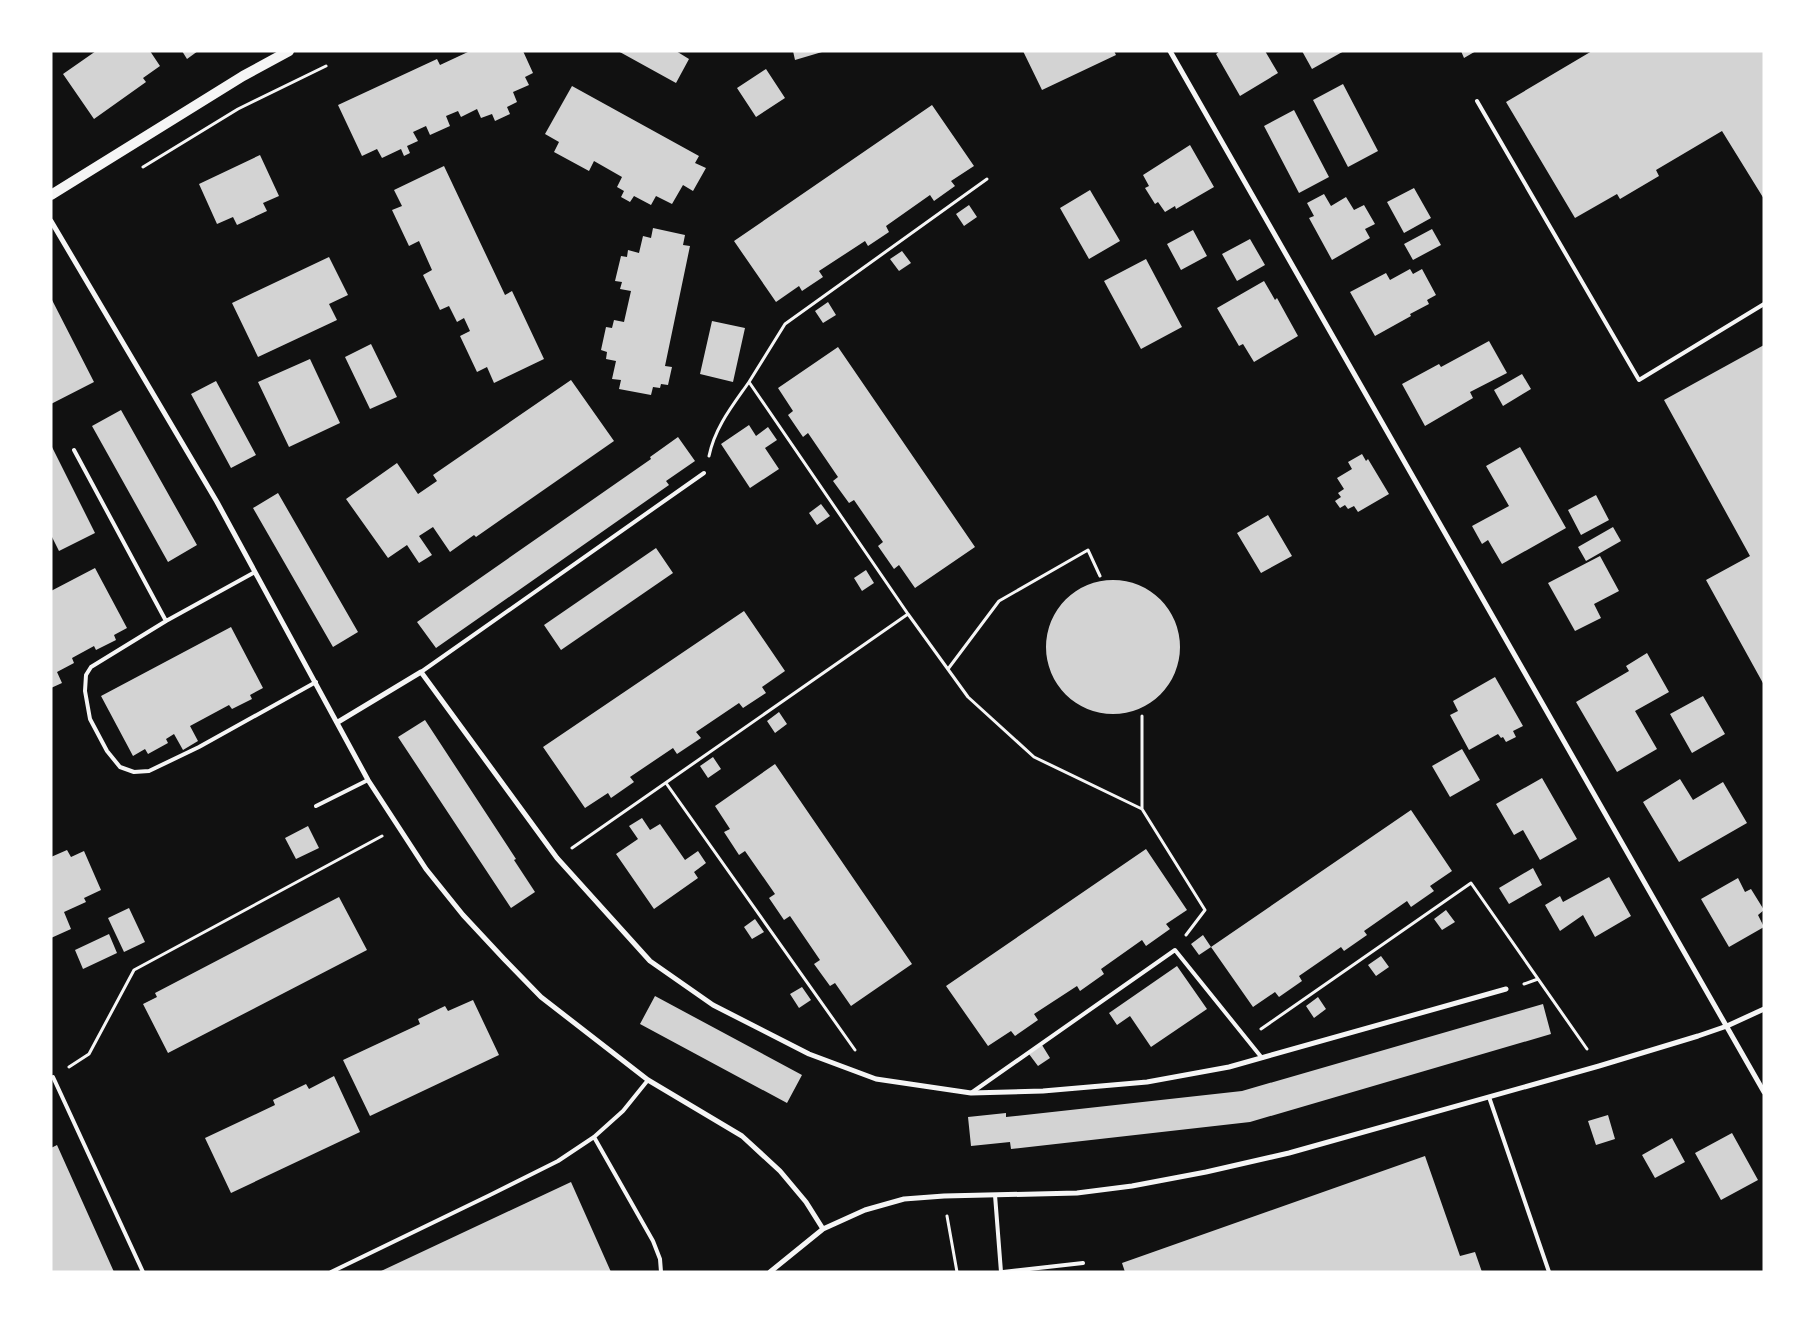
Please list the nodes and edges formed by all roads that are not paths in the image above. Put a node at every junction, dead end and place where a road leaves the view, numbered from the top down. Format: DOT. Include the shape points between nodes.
graph roads {
  1 [pos="289,51"];
  2 [pos="1170,51"];
  3 [pos="278,54"];
  4 [pos="1478,101"];
  5 [pos="51,195"];
  6 [pos="51,221"];
  7 [pos="1764,304"];
  8 [pos="74,450"];
  9 [pos="704,473"];
  10 [pos="254,572"];
  11 [pos="166,620"];
  12 [pos="422,672"];
  13 [pos="316,682"];
  14 [pos="338,722"];
  15 [pos="368,780"];
  16 [pos="316,806"];
  17 [pos="1506,989"];
  18 [pos="1764,1009"];
  19 [pos="1727,1026"];
  20 [pos="1262,1058"];
  21 [pos="53,1077"];
  22 [pos="648,1080"];
  23 [pos="1764,1092"];
  24 [pos="971,1093"];
  25 [pos="1488,1096"];
  26 [pos="594,1137"];
  27 [pos="995,1195"];
  28 [pos="823,1229"];
  29 [pos="1083,1263"];
  30 [pos="143,1272"];
  31 [pos="331,1272"];
  32 [pos="661,1272"];
  33 [pos="770,1272"];
  34 [pos="1002,1272"];
  35 [pos="1549,1272"];
  1 -- 3 [label="main road"];
  2 -- 19 [label="street"];
  3 -- 5 [label="main road"];
  4 -- 7 [label="lane" via="1639,380"];
  6 -- 10 [label="street" via="212,494"];
  8 -- 11 [label="lane"];
  9 -- 12 [label="lane"];
  10 -- 11 [label="lane"];
  10 -- 13 [label="street"];
  11 -- 13 [label="lane" via="91,666 86,675 84,692 90,719 107,751 120,767 134,772 149,770 199,747"];
  12 -- 14 [label="street"];
  12 -- 24 [label="street" via="557,858 650,961 705,1000 808,1054 876,1079"];
  13 -- 14 [label="street"];
  14 -- 15 [label="street"];
  15 -- 16 [label="lane"];
  15 -- 22 [label="street" via="426,870 504,959 541,997"];
  17 -- 20 [label="street"];
  18 -- 19 [label="street"];
  19 -- 23 [label="street"];
  19 -- 25 [label="street"];
  20 -- 24 [label="street" via="1147,1082 1044,1092"];
  20 -- 24 [label="lane" via="1175,950"];
  21 -- 30 [label="lane"];
  22 -- 26 [label="lane" via="623,1111"];
  22 -- 28 [label="street" via="742,1136 780,1171"];
  25 -- 27 [label="street" via="1289,1153 1206,1172 1076,1193"];
  25 -- 35 [label="lane"];
  26 -- 31 [label="lane" via="558,1161"];
  26 -- 32 [label="lane" via="653,1241"];
  27 -- 28 [label="street" via="904,1199 865,1210"];
  27 -- 34 [label="lane"];
  28 -- 33 [label="street"];
  29 -- 34 [label="lane"];
}
